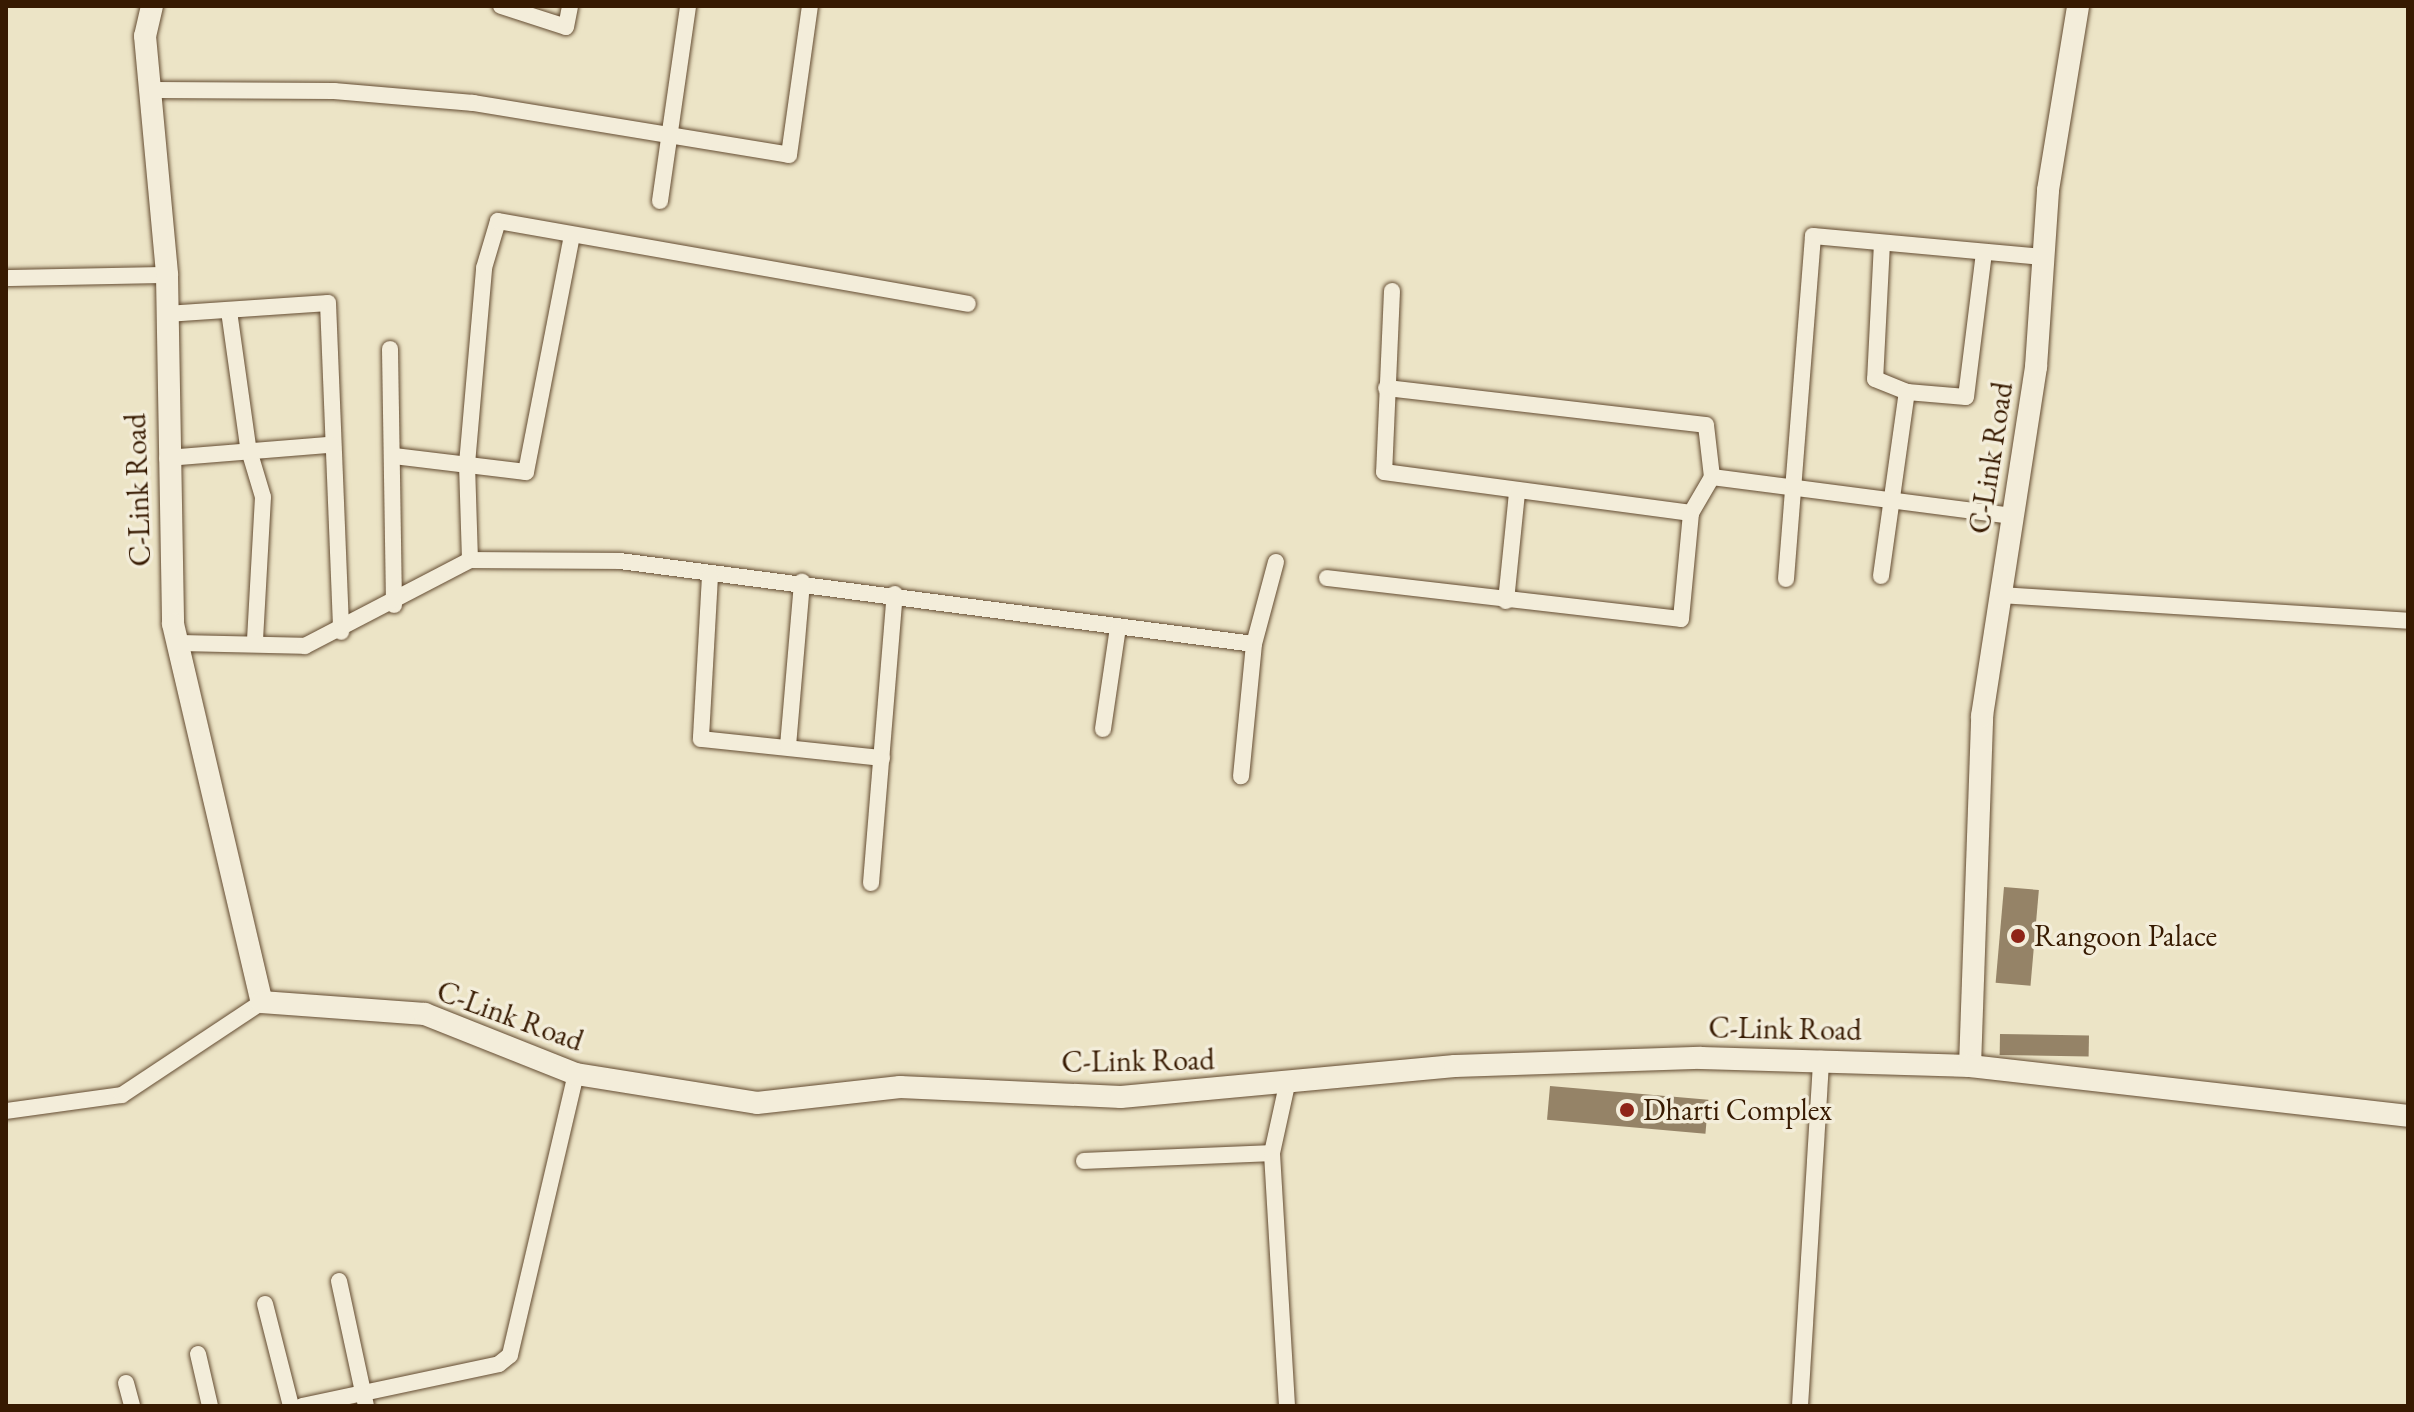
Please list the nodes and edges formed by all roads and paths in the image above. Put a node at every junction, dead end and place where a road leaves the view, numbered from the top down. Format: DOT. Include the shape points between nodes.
graph roads {
  1 [pos="152,6"];
  2 [pos="501,6"];
  3 [pos="570,6"];
  4 [pos="688,6"];
  5 [pos="810,6"];
  6 [pos="2078,6"];
  7 [pos="153,90"];
  8 [pos="670,135"];
  9 [pos="660,201"];
  10 [pos="572,235"];
  11 [pos="1882,243"];
  12 [pos="1984,252"];
  13 [pos="2043,257"];
  14 [pos="167,275"];
  15 [pos="6,278"];
  16 [pos="1392,291"];
  17 [pos="968,304"];
  18 [pos="229,311"];
  19 [pos="167,314"];
  20 [pos="390,349"];
  21 [pos="1386,388"];
  22 [pos="1907,392"];
  23 [pos="330,445"];
  24 [pos="248,447"];
  25 [pos="394,456"];
  26 [pos="167,458"];
  27 [pos="467,464"];
  28 [pos="1712,477"];
  29 [pos="1797,492"];
  30 [pos="1517,493"];
  31 [pos="1893,502"];
  32 [pos="1691,513"];
  33 [pos="2012,516"];
  34 [pos="470,560"];
  35 [pos="1276,562"];
  36 [pos="710,576"];
  37 [pos="1881,576"];
  38 [pos="1327,578"];
  39 [pos="1786,579"];
  40 [pos="802,582"];
  41 [pos="895,594"];
  42 [pos="2000,595"];
  43 [pos="1506,601"];
  44 [pos="394,605"];
  45 [pos="2408,621"];
  46 [pos="1118,628"];
  47 [pos="341,632"];
  48 [pos="255,641"];
  49 [pos="177,643"];
  50 [pos="1254,644"];
  51 [pos="1103,729"];
  52 [pos="788,746"];
  53 [pos="882,758"];
  54 [pos="1241,776"];
  55 [pos="871,883"];
  56 [pos="262,1002"];
  57 [pos="1821,1059"];
  58 [pos="1970,1066"];
  59 [pos="576,1074"];
  60 [pos="1287,1085"];
  61 [pos="6,1111"];
  62 [pos="2408,1116"];
  63 [pos="1272,1153"];
  64 [pos="1084,1161"];
  65 [pos="339,1281"];
  66 [pos="265,1304"];
  67 [pos="198,1354"];
  68 [pos="126,1383"];
  69 [pos="364,1398"];
  70 [pos="132,1406"];
  71 [pos="210,1406"];
  72 [pos="291,1406"];
  73 [pos="302,1406"];
  74 [pos="1287,1406"];
  75 [pos="1800,1406"];
  1 -- 7 [label="street, C-Link Road" via="145,36"];
  2 -- 3 [label="street" via="566,27"];
  4 -- 8 [label="street"];
  5 -- 8 [label="street" via="789,155"];
  6 -- 13 [label="street, C-Link Road"];
  7 -- 8 [label="street" via="334,91 473,103"];
  7 -- 14 [label="street, C-Link Road"];
  8 -- 9 [label="street"];
  10 -- 17 [label="street"];
  10 -- 27 [label="street" via="526,472"];
  10 -- 27 [label="street" via="498,221 484,268"];
  11 -- 12 [label="street"];
  11 -- 22 [label="street" via="1875,379"];
  11 -- 29 [label="street" via="1813,236"];
  12 -- 13 [label="street"];
  12 -- 22 [label="street" via="1966,397"];
  13 -- 33 [label="street, C-Link Road"];
  14 -- 15 [label="street"];
  14 -- 19 [label="street, C-Link Road"];
  16 -- 21 [label="street"];
  18 -- 19 [label="street"];
  18 -- 23 [label="street" via="328,303"];
  18 -- 24 [label="street"];
  19 -- 26 [label="street, C-Link Road"];
  20 -- 25 [label="street"];
  21 -- 28 [label="street" via="1694,420 1706,425"];
  21 -- 30 [label="street" via="1384,472"];
  22 -- 31 [label="street"];
  23 -- 24 [label="street"];
  23 -- 47 [label="street" via="340,508"];
  24 -- 26 [label="street"];
  24 -- 48 [label="street" via="263,497"];
  25 -- 27 [label="street"];
  25 -- 44 [label="street"];
  26 -- 49 [label="street, C-Link Road"];
  27 -- 34 [label="street"];
  28 -- 29 [label="street"];
  28 -- 32 [label="street"];
  29 -- 31 [label="street"];
  29 -- 39 [label="street"];
  30 -- 32 [label="street"];
  30 -- 43 [label="street"];
  31 -- 33 [label="street"];
  31 -- 37 [label="street"];
  32 -- 43 [label="street" via="1681,619"];
  33 -- 42 [label="street, C-Link Road"];
  34 -- 36 [label="street" via="620,561"];
  34 -- 44 [label="street"];
  35 -- 50 [label="street"];
  36 -- 40 [label="street"];
  36 -- 52 [label="street" via="701,739"];
  38 -- 43 [label="street"];
  40 -- 41 [label="street"];
  40 -- 52 [label="street"];
  41 -- 46 [label="street"];
  41 -- 53 [label="street"];
  42 -- 45 [label="street"];
  42 -- 58 [label="street, C-Link Road" via="1982,716"];
  44 -- 47 [label="street"];
  46 -- 50 [label="street"];
  46 -- 51 [label="street"];
  47 -- 48 [label="street" via="305,646"];
  48 -- 49 [label="street"];
  49 -- 56 [label="street, C-Link Road"];
  50 -- 54 [label="street"];
  52 -- 53 [label="street"];
  53 -- 55 [label="street"];
  56 -- 59 [label="street, C-Link Road" via="425,1014"];
  56 -- 61 [label="street" via="122,1095"];
  57 -- 58 [label="street, C-Link Road"];
  57 -- 60 [label="street, C-Link Road" via="1455,1066"];
  57 -- 75 [label="street"];
  58 -- 62 [label="street"];
  59 -- 60 [label="street, C-Link Road" via="757,1103 900,1087 1121,1097"];
  59 -- 69 [label="street" via="510,1355 499,1364"];
  60 -- 63 [label="street"];
  63 -- 64 [label="street"];
  63 -- 74 [label="street"];
  65 -- 69 [label="street"];
  66 -- 72 [label="street"];
  67 -- 71 [label="street"];
  68 -- 70 [label="street"];
  69 -- 73 [label="street"];
}
